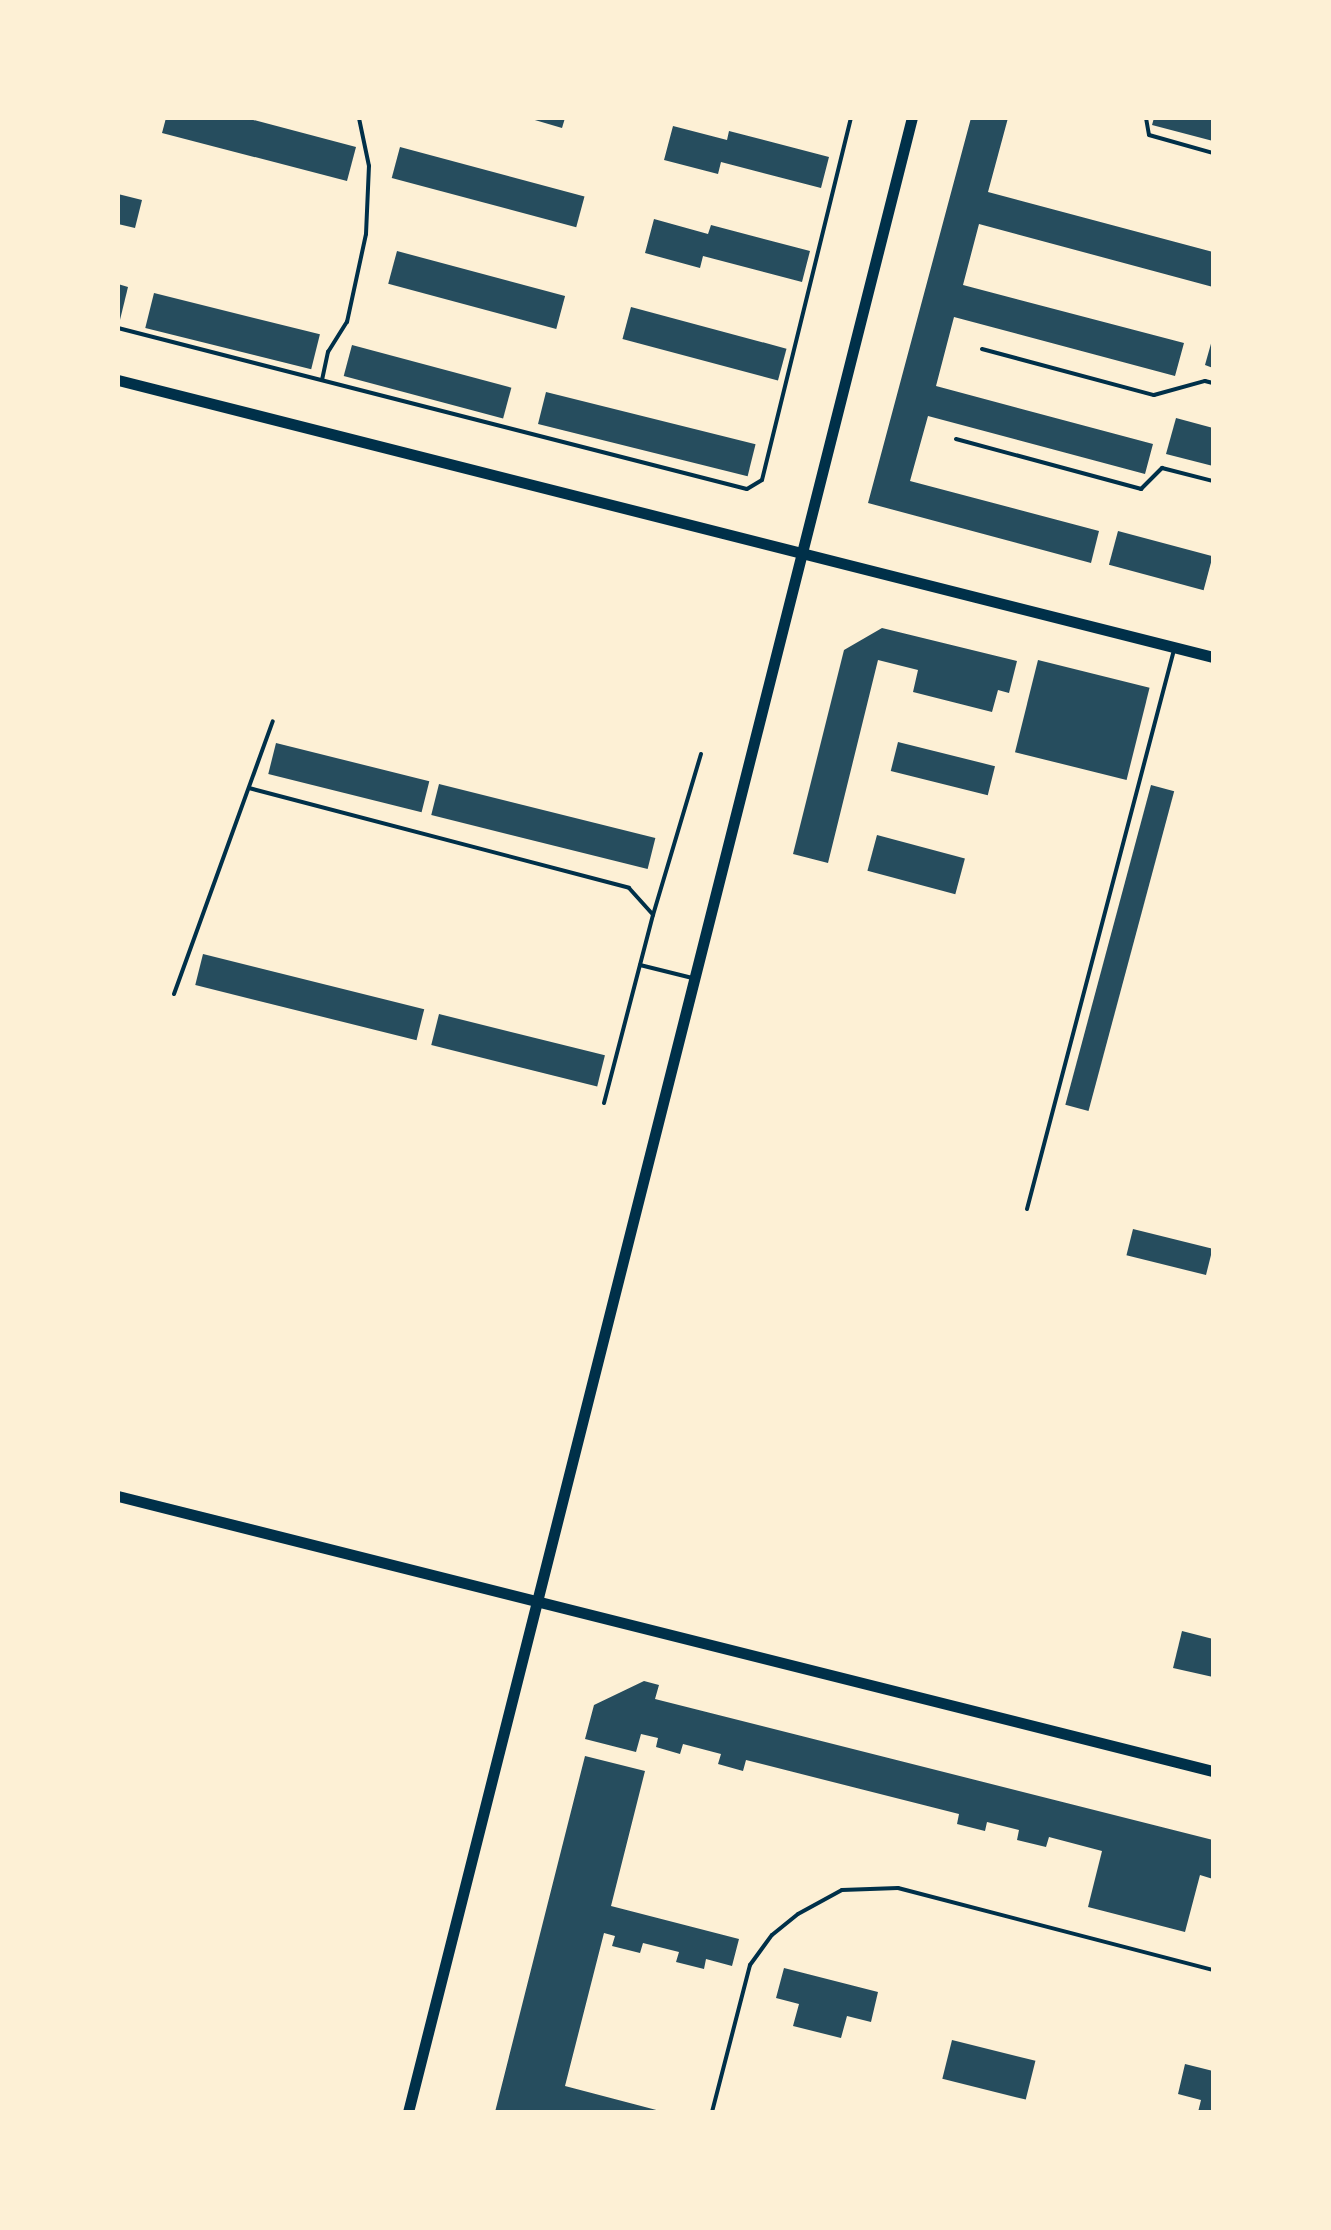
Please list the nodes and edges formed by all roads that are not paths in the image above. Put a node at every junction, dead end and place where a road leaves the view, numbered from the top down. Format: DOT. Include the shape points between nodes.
graph roads {
  1 [pos="359,118"];
  2 [pos="851,118"];
  3 [pos="912,118"];
  4 [pos="1146,118"];
  5 [pos="1213,153"];
  6 [pos="118,328"];
  7 [pos="982,349"];
  8 [pos="118,380"];
  9 [pos="322,380"];
  10 [pos="1213,383"];
  11 [pos="956,439"];
  12 [pos="1213,481"];
  13 [pos="803,553"];
  14 [pos="1174,647"];
  15 [pos="1213,657"];
  16 [pos="273,721"];
  17 [pos="701,754"];
  18 [pos="249,788"];
  19 [pos="653,915"];
  20 [pos="640,965"];
  21 [pos="697,979"];
  22 [pos="174,994"];
  23 [pos="604,1103"];
  24 [pos="1027,1209"];
  25 [pos="118,1496"];
  26 [pos="538,1601"];
  27 [pos="1213,1771"];
  28 [pos="1213,1970"];
  29 [pos="408,2112"];
  30 [pos="712,2112"];
  1 -- 9 [label="lane" via="369,166 366,234 347,322 328,352"];
  2 -- 9 [label="lane" via="762,480 747,489"];
  3 -- 13 [label="street"];
  4 -- 5 [label="lane" via="1149,135"];
  6 -- 9 [label="lane"];
  7 -- 10 [label="lane" via="1154,395"];
  8 -- 13 [label="street"];
  11 -- 12 [label="lane" via="1141,489 1162,468"];
  13 -- 14 [label="street"];
  13 -- 21 [label="street"];
  14 -- 15 [label="street"];
  14 -- 24 [label="lane"];
  16 -- 18 [label="lane"];
  17 -- 19 [label="lane"];
  18 -- 19 [label="lane" via="629,888"];
  18 -- 22 [label="lane"];
  19 -- 20 [label="lane"];
  20 -- 21 [label="lane"];
  20 -- 23 [label="lane"];
  21 -- 26 [label="street"];
  25 -- 26 [label="street"];
  26 -- 27 [label="street"];
  26 -- 29 [label="street"];
  28 -- 30 [label="lane" via="898,1888 842,1890 772,1935 750,1965"];
}
